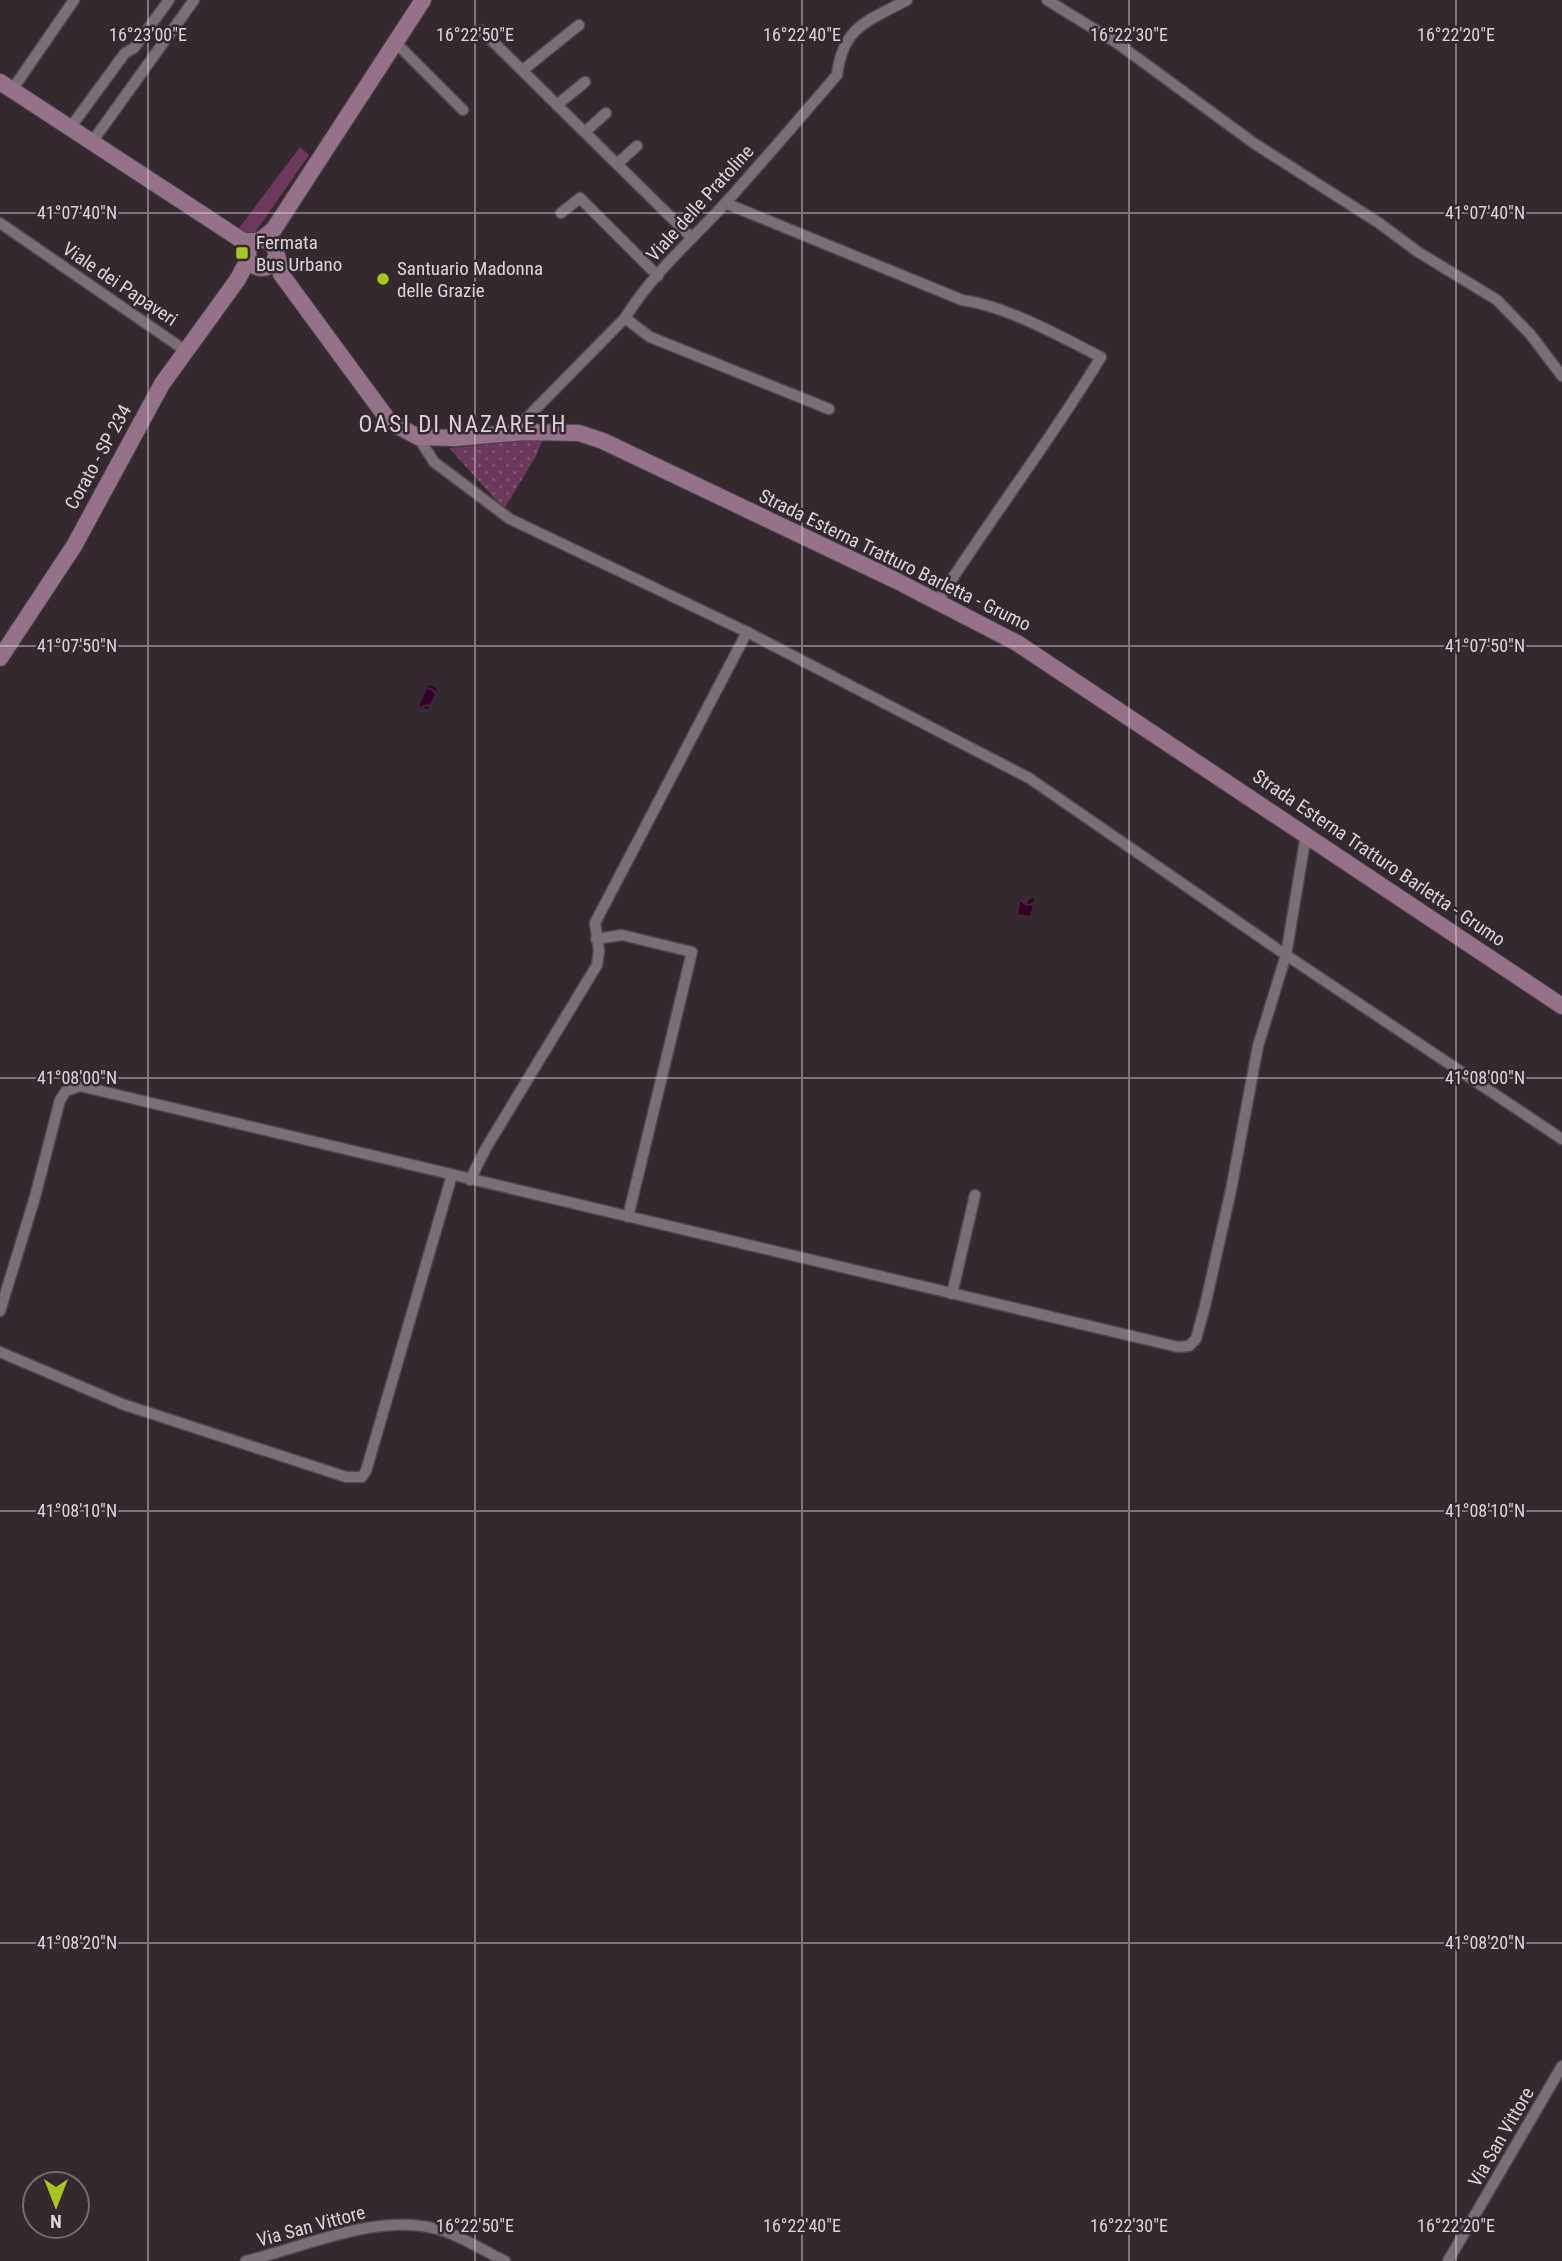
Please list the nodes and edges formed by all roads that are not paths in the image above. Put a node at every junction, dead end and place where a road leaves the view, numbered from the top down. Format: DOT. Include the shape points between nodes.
graph roads {
  1 [pos="74,0"];
  2 [pos="169,0"];
  3 [pos="194,0"];
  4 [pos="423,0"];
  5 [pos="907,0"];
  6 [pos="1047,0"];
  7 [pos="579,25"];
  8 [pos="481,30"];
  9 [pos="395,41"];
  10 [pos="523,70"];
  11 [pos="585,82"];
  12 [pos="6,86"];
  13 [pos="558,104"];
  14 [pos="463,110"];
  15 [pos="606,113"];
  16 [pos="70,128"];
  17 [pos="586,131"];
  18 [pos="92,142"];
  19 [pos="637,146"];
  20 [pos="618,163"];
  21 [pos="725,203"];
  22 [pos="561,213"];
  23 [pos="0,223"];
  24 [pos="692,238"];
  25 [pos="262,252"];
  26 [pos="658,276"];
  27 [pos="625,318"];
  28 [pos="186,351"];
  29 [pos="1562,376"];
  30 [pos="829,408"];
  31 [pos="512,433"];
  32 [pos="418,437"];
  33 [pos="937,602"];
  34 [pos="747,632"];
  35 [pos="0,658"];
  36 [pos="1306,835"];
  37 [pos="596,939"];
  38 [pos="1286,955"];
  39 [pos="1562,1006"];
  40 [pos="1562,1139"];
  41 [pos="452,1175"];
  42 [pos="470,1180"];
  43 [pos="975,1195"];
  44 [pos="628,1217"];
  45 [pos="952,1294"];
  46 [pos="0,1311"];
  47 [pos="0,1352"];
  48 [pos="1562,2066"];
  49 [pos="246,2261"];
  50 [pos="505,2261"];
  51 [pos="1448,2261"];
  1 -- 12 [label="street"];
  2 -- 16 [label="street"];
  3 -- 18 [label="street"];
  4 -- 9 [label="street, Corato - SP 234"];
  5 -- 21 [label="street, Viale delle Pratoline" via="858,26 839,54 837,75"];
  6 -- 29 [label="street" via="1117,43 1255,144 1418,253 1497,300"];
  7 -- 10 [label="street"];
  8 -- 10 [label="street"];
  9 -- 14 [label="street"];
  9 -- 25 [label="street, Corato - SP 234"];
  10 -- 13 [label="street"];
  11 -- 13 [label="street"];
  12 -- 16 [label="street, Strada Esterna Tratturo Barletta - Grumo"];
  13 -- 17 [label="street"];
  15 -- 17 [label="street"];
  16 -- 18 [label="street, Strada Esterna Tratturo Barletta - Grumo"];
  17 -- 20 [label="street"];
  18 -- 25 [label="street, Strada Esterna Tratturo Barletta - Grumo"];
  19 -- 20 [label="street"];
  20 -- 24 [label="street"];
  21 -- 24 [label="street, Viale delle Pratoline"];
  21 -- 33 [label="street" via="962,300 981,302 1101,357"];
  22 -- 26 [label="street" via="580,198"];
  23 -- 28 [label="street, Viale dei Papaveri"];
  24 -- 26 [label="street, Viale delle Pratoline"];
  25 -- 28 [label="street, Corato - SP 234"];
  25 -- 32 [label="street, Strada Esterna Tratturo Barletta - Grumo" via="389,421"];
  26 -- 27 [label="street, Viale delle Pratoline"];
  27 -- 30 [label="street" via="650,337"];
  27 -- 31 [label="street, Viale delle Pratoline"];
  28 -- 35 [label="street, Corato - SP 234" via="162,384 74,547"];
  31 -- 32 [label="street, Strada Esterna Tratturo Barletta - Grumo"];
  31 -- 33 [label="street, Strada Esterna Tratturo Barletta - Grumo" via="579,433 603,441"];
  32 -- 34 [label="street" via="434,462 510,519"];
  33 -- 36 [label="street, Strada Esterna Tratturo Barletta - Grumo" via="1017,643"];
  34 -- 37 [label="street" via="595,923"];
  34 -- 38 [label="street" via="1029,778"];
  36 -- 38 [label="street"];
  36 -- 39 [label="street, Strada Esterna Tratturo Barletta - Grumo"];
  37 -- 42 [label="street" via="597,965"];
  37 -- 44 [label="street" via="622,935 692,952"];
  38 -- 40 [label="street"];
  38 -- 45 [label="street" via="1258,1046 1196,1339 1189,1346 1178,1347"];
  41 -- 42 [label="street"];
  41 -- 46 [label="street" via="79,1086 66,1091 60,1100"];
  41 -- 47 [label="street" via="362,1477 346,1477 122,1404"];
  42 -- 44 [label="street"];
  43 -- 45 [label="street"];
  44 -- 45 [label="street"];
  48 -- 51 [label="street, Via San Vittore"];
  49 -- 50 [label="street, Via San Vittore" via="370,2227 413,2225 442,2230"];
}
